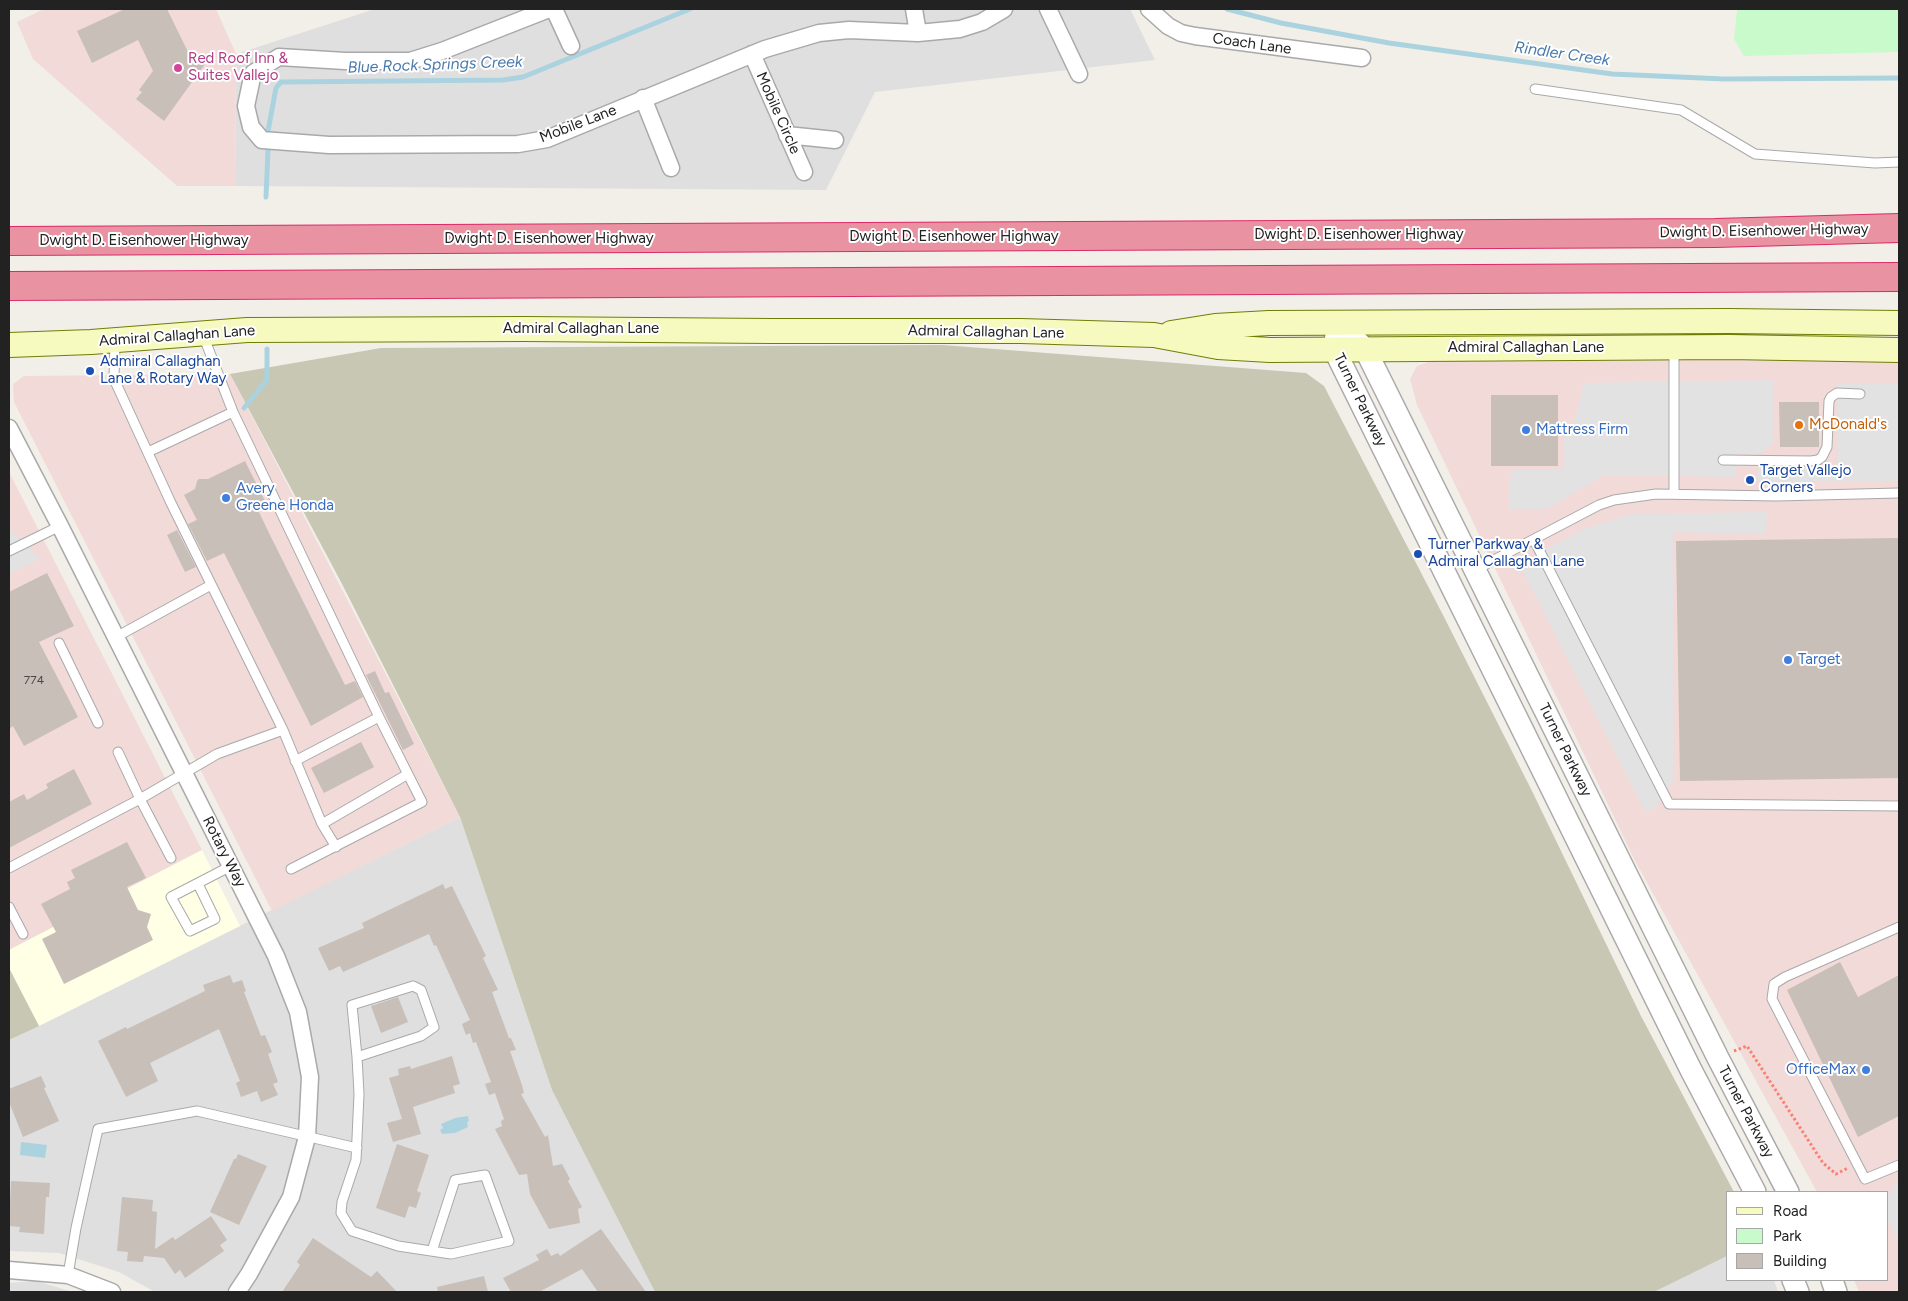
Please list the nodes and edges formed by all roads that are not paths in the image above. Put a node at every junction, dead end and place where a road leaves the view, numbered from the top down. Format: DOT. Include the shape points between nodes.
graph roads {
  1 [pos="549,9"];
  2 [pos="554,9"];
  3 [pos="914,9"];
  4 [pos="1004,9"];
  5 [pos="1048,9"];
  6 [pos="1149,9"];
  7 [pos="918,32"];
  8 [pos="571,46"];
  9 [pos="752,54"];
  10 [pos="1362,58"];
  11 [pos="1078,74"];
  12 [pos="1536,89"];
  13 [pos="643,98"];
  14 [pos="787,135"];
  15 [pos="835,140"];
  16 [pos="1899,162"];
  17 [pos="671,168"];
  18 [pos="804,172"];
  19 [pos="1899,228"];
  20 [pos="9,241"];
  21 [pos="1899,277"];
  22 [pos="9,286"];
  23 [pos="1338,322"];
  24 [pos="1899,324"];
  25 [pos="202,334"];
  26 [pos="1154,336"];
  27 [pos="115,340"];
  28 [pos="9,345"];
  29 [pos="1674,348"];
  30 [pos="1334,349"];
  31 [pos="1364,349"];
  32 [pos="1899,350"];
  33 [pos="1860,394"];
  34 [pos="233,412"];
  35 [pos="9,428"];
  36 [pos="148,452"];
  37 [pos="1723,460"];
  38 [pos="1899,493"];
  39 [pos="1674,494"];
  40 [pos="60,526"];
  41 [pos="1534,540"];
  42 [pos="9,551"];
  43 [pos="1475,570"];
  44 [pos="211,585"];
  45 [pos="116,637"];
  46 [pos="59,643"];
  47 [pos="380,717"];
  48 [pos="98,723"];
  49 [pos="283,730"];
  50 [pos="118,752"];
  51 [pos="295,761"];
  52 [pos="184,773"];
  53 [pos="408,774"];
  54 [pos="140,800"];
  55 [pos="1899,806"];
  56 [pos="322,824"];
  57 [pos="336,847"];
  58 [pos="171,858"];
  59 [pos="231,866"];
  60 [pos="9,868"];
  61 [pos="291,869"];
  62 [pos="198,884"];
  63 [pos="9,907"];
  64 [pos="1899,927"];
  65 [pos="22,934"];
  66 [pos="357,1057"];
  67 [pos="307,1137"];
  68 [pos="357,1148"];
  69 [pos="1899,1165"];
  70 [pos="1754,1191"];
  71 [pos="1787,1191"];
  72 [pos="432,1251"];
  73 [pos="9,1270"];
  74 [pos="68,1275"];
  75 [pos="112,1292"];
  76 [pos="237,1292"];
  1 -- 13 [label="street, Mobile Lane" via="410,61 279,57 253,72 246,106 251,127 262,140 329,145 518,144 547,139"];
  2 -- 8 [label="street"];
  3 -- 7 [label="street"];
  4 -- 7 [label="street, Mobile Lane" via="982,22 960,29"];
  5 -- 11 [label="street"];
  6 -- 10 [label="street, Coach Lane" via="1168,26 1195,36"];
  7 -- 9 [label="street, Mobile Lane" via="850,30 819,33"];
  9 -- 13 [label="street, Mobile Lane"];
  9 -- 14 [label="street, Mobile Circle"];
  12 -- 16 [label="lane" via="1681,110 1755,154"];
  13 -- 17 [label="street"];
  14 -- 15 [label="street"];
  14 -- 18 [label="street, Mobile Circle"];
  19 -- 20 [label="highway, Dwight D. Eisenhower Highway" via="1715,233"];
  21 -- 22 [label="highway"];
  23 -- 24 [label="main road, Admiral Callaghan Lane"];
  23 -- 26 [label="main road, Admiral Callaghan Lane" via="1214,326"];
  23 -- 30 [label="street, Turner Parkway"];
  23 -- 31 [label="street, Turner Parkway"];
  25 -- 26 [label="main road, Admiral Callaghan Lane" via="247,330 525,328 1021,331"];
  25 -- 27 [label="main road, Admiral Callaghan Lane"];
  25 -- 34 [label="lane"];
  26 -- 30 [label="main road, Admiral Callaghan Lane" via="1235,349"];
  27 -- 28 [label="main road, Admiral Callaghan Lane"];
  27 -- 36 [label="lane" via="114,379"];
  29 -- 31 [label="main road, Admiral Callaghan Lane"];
  29 -- 32 [label="main road, Admiral Callaghan Lane"];
  29 -- 39 [label="lane"];
  30 -- 31 [label="main road, Admiral Callaghan Lane"];
  30 -- 70 [label="street, Turner Parkway" via="1687,1062"];
  31 -- 43 [label="street, Turner Parkway"];
  33 -- 37 [label="lane" via="1837,393 1831,397 1827,447 1818,460"];
  34 -- 36 [label="lane"];
  34 -- 47 [label="lane"];
  35 -- 40 [label="street, Rotary Way"];
  36 -- 44 [label="lane"];
  38 -- 39 [label="lane"];
  39 -- 41 [label="lane" via="1614,500"];
  40 -- 42 [label="lane"];
  40 -- 45 [label="street, Rotary Way"];
  41 -- 43 [label="lane"];
  41 -- 55 [label="lane" via="1669,804"];
  43 -- 71 [label="street, Turner Parkway"];
  44 -- 45 [label="lane"];
  44 -- 49 [label="lane"];
  45 -- 52 [label="street, Rotary Way"];
  46 -- 48 [label="lane"];
  47 -- 51 [label="lane"];
  47 -- 53 [label="lane"];
  49 -- 51 [label="lane"];
  49 -- 52 [label="lane" via="217,754"];
  50 -- 54 [label="lane"];
  51 -- 56 [label="lane"];
  52 -- 54 [label="lane"];
  52 -- 59 [label="street, Rotary Way"];
  53 -- 56 [label="lane"];
  53 -- 57 [label="lane" via="422,802"];
  54 -- 58 [label="lane"];
  54 -- 60 [label="lane"];
  56 -- 57 [label="lane"];
  57 -- 61 [label="lane"];
  59 -- 62 [label="lane"];
  59 -- 67 [label="street, Rotary Way" via="276,956 298,1012 310,1077"];
  62 -- 62 [label="lane" via="171,897 190,931 215,919"];
  63 -- 65 [label="lane"];
  64 -- 69 [label="lane" via="1785,977 1774,984 1772,999 1865,1179"];
  66 -- 66 [label="lane" via="352,1004 413,986 421,990 434,1027 421,1036"];
  66 -- 68 [label="lane"];
  67 -- 68 [label="lane"];
  67 -- 74 [label="lane" via="198,1111 98,1129"];
  67 -- 76 [label="street, Rotary Way" via="291,1198"];
  68 -- 72 [label="lane" via="341,1213 352,1231 398,1246"];
  72 -- 72 [label="lane" via="456,1180 485,1175 509,1241 451,1254"];
  73 -- 74 [label="street"];
  74 -- 75 [label="street"];
}
